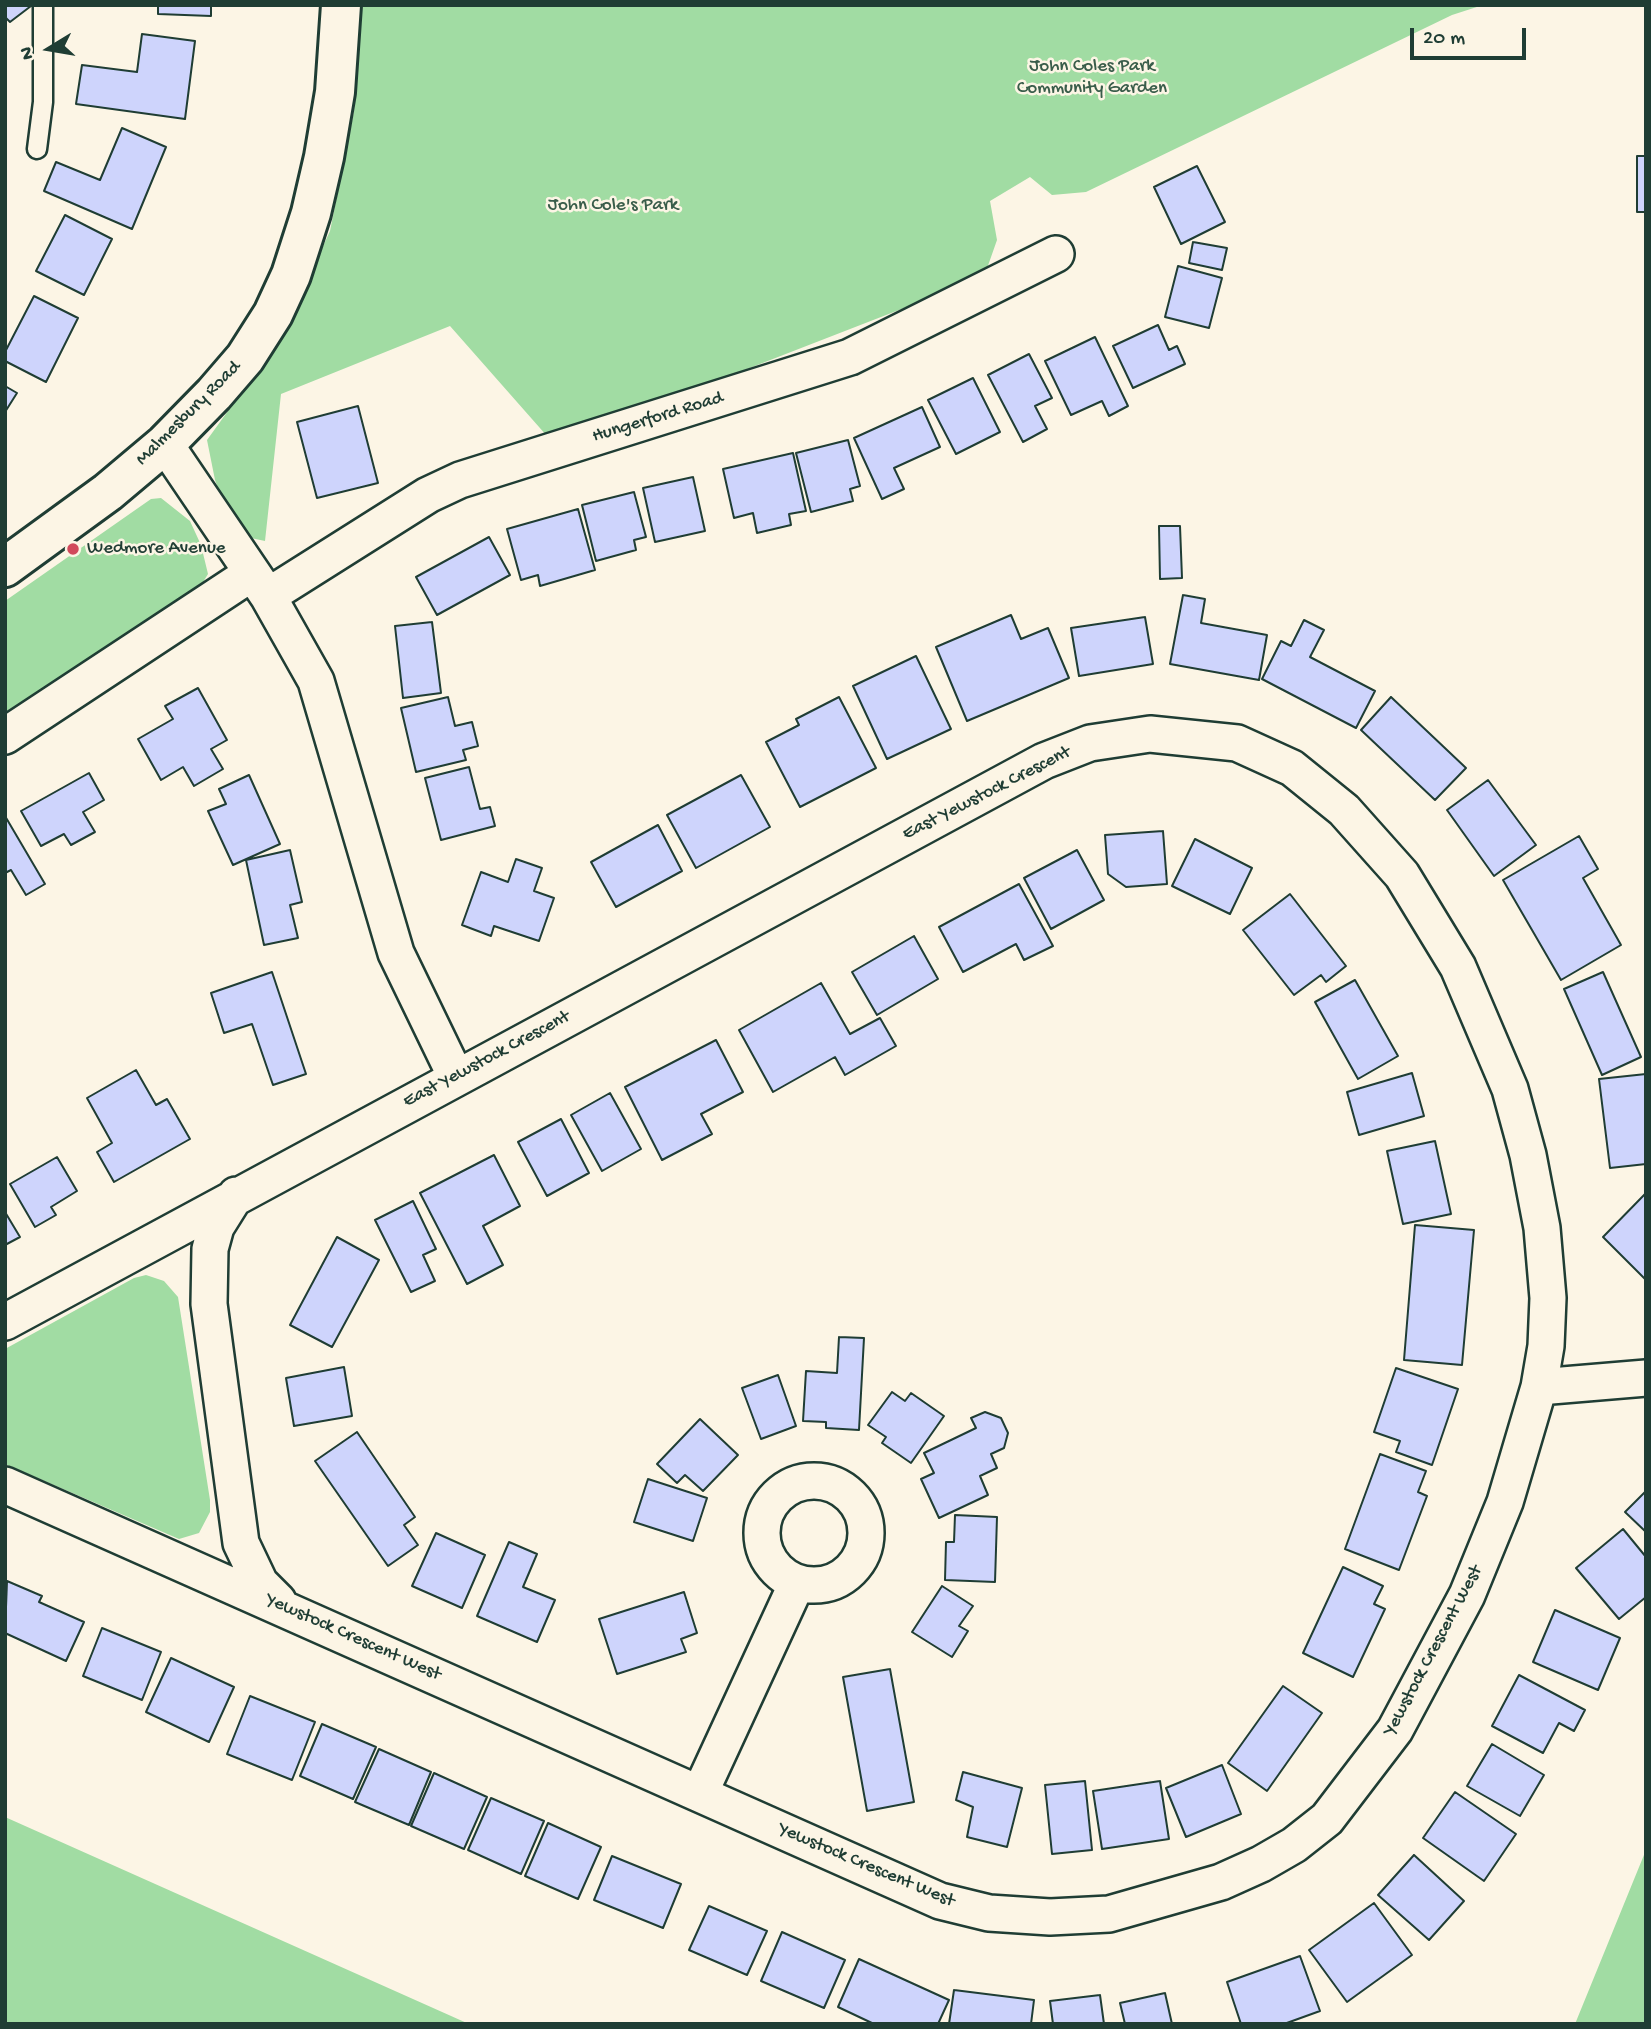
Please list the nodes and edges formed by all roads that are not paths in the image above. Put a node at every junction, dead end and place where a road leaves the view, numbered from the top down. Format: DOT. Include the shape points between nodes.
graph roads {
  1 [pos="43,5"];
  2 [pos="341,5"];
  3 [pos="37,149"];
  4 [pos="1056,254"];
  5 [pos="165,444"];
  6 [pos="5,567"];
  7 [pos="260,584"];
  8 [pos="5,736"];
  9 [pos="457,1077"];
  10 [pos="236,1195"];
  11 [pos="5,1322"];
  12 [pos="1646,1378"];
  13 [pos="1539,1387"];
  14 [pos="5,1485"];
  15 [pos="797,1583"];
  16 [pos="286,1608"];
  17 [pos="700,1793"];
  1 -- 3 [label="lane" via="43,102"];
  2 -- 5 [label="main road, Malmesbury Road" via="335,92 324,158 291,275 246,358"];
  4 -- 7 [label="street, Hungerford Road" via="850,357 460,480"];
  5 -- 6 [label="main road, Malmesbury Road"];
  5 -- 7 [label="street"];
  7 -- 8 [label="street"];
  7 -- 9 [label="street" via="316,681 396,953"];
  9 -- 10 [label="street, East Yewstock Crescent"];
  9 -- 13 [label="street, East Yewstock Crescent" via="1067,751 1150,734 1237,743 1292,768 1374,841 1432,921 1469,989 1510,1089 1542,1228 1548,1298"];
  10 -- 11 [label="street, East Yewstock Crescent"];
  10 -- 16 [label="street, East Yewstock Crescent" via="216,1227 209,1304 241,1543 260,1583"];
  12 -- 13 [label="street"];
  13 -- 17 [label="street, Yewstock Crescent West" via="1505,1502 1472,1584 1395,1730 1327,1819 1261,1864 1221,1882 1109,1914 989,1913 940,1901 885,1879"];
  14 -- 16 [label="street, Yewstock Crescent West"];
  15 -- 17 [label="street"];
  16 -- 17 [label="street, Yewstock Crescent West"];
}
